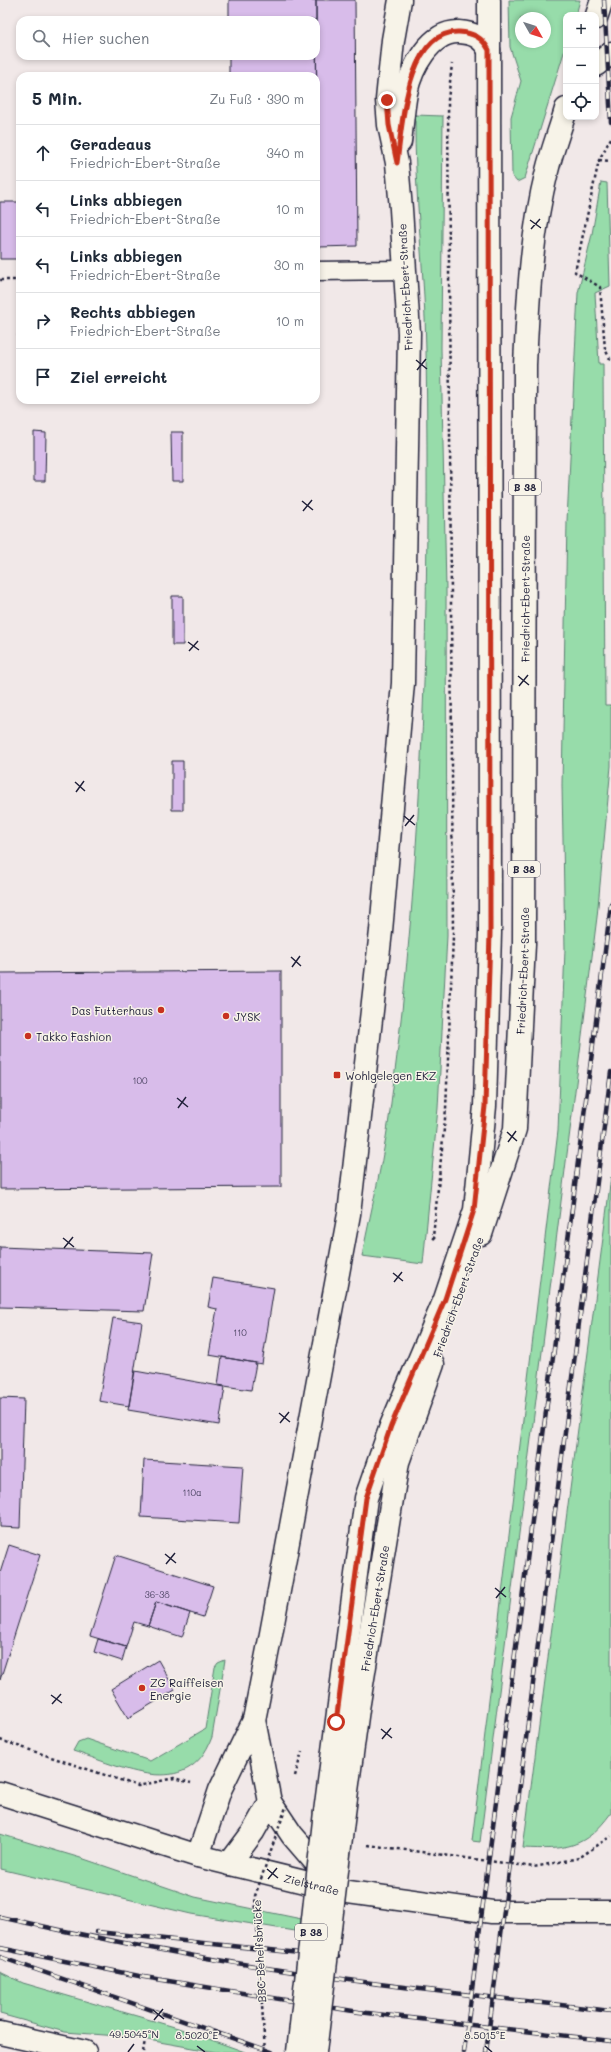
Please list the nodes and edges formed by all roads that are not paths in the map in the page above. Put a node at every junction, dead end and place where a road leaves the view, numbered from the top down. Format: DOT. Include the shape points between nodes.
graph roads {
  1 [pos="400,0"];
  2 [pos="489,0"];
  3 [pos="602,0"];
  4 [pos="598,12"];
  5 [pos="489,50"];
  6 [pos="611,53"];
  7 [pos="599,63"];
  8 [pos="563,119"];
  9 [pos="397,163"];
  10 [pos="405,270"];
  11 [pos="320,271"];
  12 [pos="254,1720"];
  13 [pos="0,1793"];
  14 [pos="278,1804"];
  15 [pos="335,1812"];
  16 [pos="198,1856"];
  17 [pos="229,1864"];
  18 [pos="341,1891"];
  19 [pos="611,1912"];
  20 [pos="0,2032"];
  21 [pos="86,2052"];
  22 [pos="298,2052"];
  23 [pos="315,2052"];
  1 -- 9 [label="main road, Friedrich-Ebert-Straße" via="387,100"];
  2 -- 5 [label="main road, Friedrich-Ebert-Straße / B 38"];
  3 -- 4 [label="main road"];
  5 -- 9 [label="main road, Friedrich-Ebert-Straße" via="477,36 469,33 457,32 439,38 432,44 420,60 406,92"];
  5 -- 15 [label="main road, Friedrich-Ebert-Straße / B 38" via="490,933 485,1106 474,1210 445,1299 391,1426 366,1498"];
  6 -- 7 [label="main road"];
  8 -- 15 [label="main road, Friedrich-Ebert-Straße / B 38" via="547,171 535,236 526,342 524,944 515,1129 484,1226 398,1462 358,1709"];
  9 -- 10 [label="main road, Friedrich-Ebert-Straße"];
  10 -- 11 [label="lane"];
  10 -- 12 [label="main road, Friedrich-Ebert-Straße" via="409,333 403,683 380,931 348,1214"];
  12 -- 14 [label="main road, Friedrich-Ebert-Straße"];
  12 -- 16 [label="main road, Friedrich-Ebert-Straße" via="220,1790"];
  13 -- 16 [label="main road, Zielstraße"];
  14 -- 17 [label="main road"];
  14 -- 18 [label="main road, Friedrich-Ebert-Straße" via="292,1835"];
  15 -- 22 [label="main road, B 38, bridge"];
  15 -- 23 [label="main road, B 38, bridge"];
  16 -- 17 [label="main road, Zielstraße"];
  17 -- 18 [label="main road, Zielstraße"];
  18 -- 19 [label="main road, Zielstraße" via="492,1912"];
  20 -- 21 [label="main road"];
}
